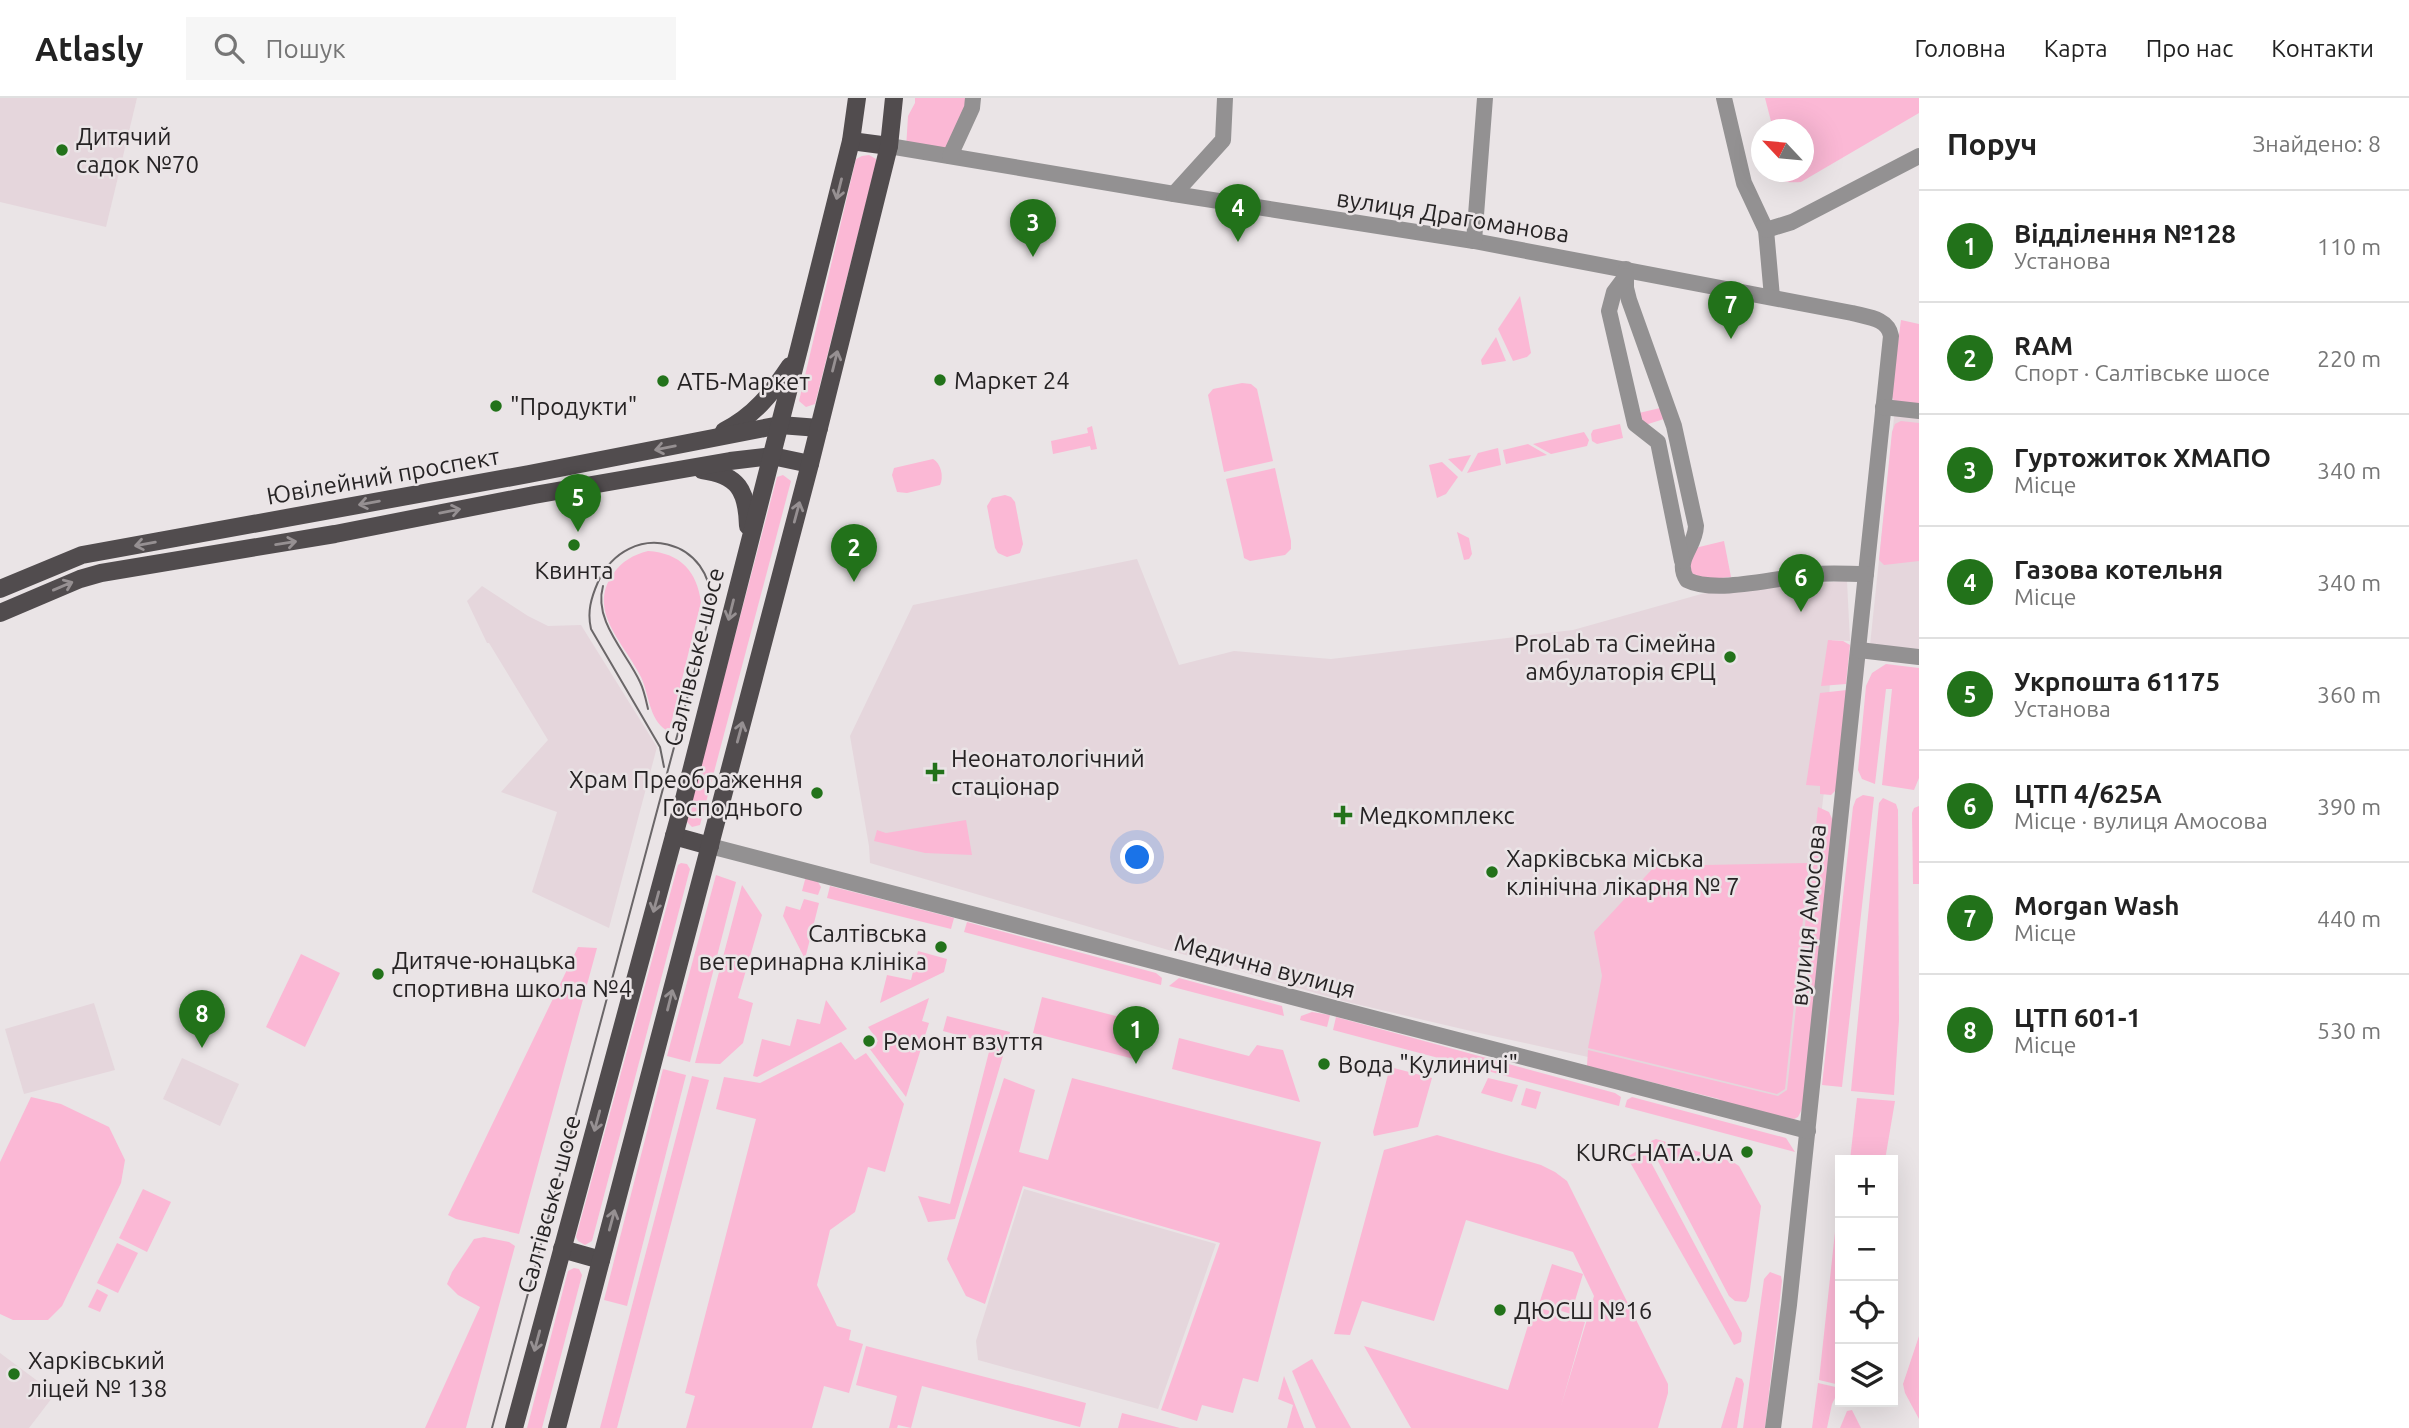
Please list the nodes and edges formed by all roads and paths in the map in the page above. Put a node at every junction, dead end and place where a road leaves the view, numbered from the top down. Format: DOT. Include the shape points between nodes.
graph roads {
  1 [pos="857,98"];
  2 [pos="894,98"];
  3 [pos="973,98"];
  4 [pos="1225,98"];
  5 [pos="1485,98"];
  6 [pos="1724,98"];
  7 [pos="850,141"];
  8 [pos="889,146"];
  9 [pos="950,156"];
  10 [pos="1919,156"];
  11 [pos="1174,194"];
  12 [pos="1766,230"];
  13 [pos="1474,241"];
  14 [pos="1626,273"];
  15 [pos="1772,297"];
  16 [pos="798,354"];
  17 [pos="1883,407"];
  18 [pos="1919,411"];
  19 [pos="780,425"];
  20 [pos="819,428"];
  21 [pos="703,440"];
  22 [pos="772,456"];
  23 [pos="810,464"];
  24 [pos="691,468"];
  25 [pos="748,544"];
  26 [pos="1682,561"];
  27 [pos="1866,574"];
  28 [pos="0,589"];
  29 [pos="0,613"];
  30 [pos="1859,650"];
  31 [pos="1919,657"];
  32 [pos="674,836"];
  33 [pos="710,846"];
  34 [pos="1808,1131"];
  35 [pos="562,1249"];
  36 [pos="601,1260"];
  37 [pos="514,1428"];
  38 [pos="558,1428"];
  39 [pos="1773,1428"];
  1 -- 7 [label="main road, Салтівське шосе"];
  2 -- 8 [label="main road"];
  3 -- 9 [label="street"];
  4 -- 11 [label="street" via="1223,140"];
  5 -- 13 [label="street"];
  6 -- 12 [label="street" via="1744,183"];
  7 -- 8 [label="main road"];
  7 -- 16 [label="main road, Салтівське шосе, one-way"];
  8 -- 9 [label="street, вулиця Драгоманова"];
  20 -- 8 [label="main road, one-way"];
  9 -- 11 [label="street, вулиця Драгоманова"];
  10 -- 12 [label="street" via="1792,222"];
  11 -- 13 [label="street, вулиця Драгоманова"];
  12 -- 15 [label="street"];
  13 -- 14 [label="street, вулиця Драгоманова"];
  14 -- 15 [label="street, вулиця Драгоманова"];
  14 -- 26 [label="street" via="1632,312 1674,426 1696,526 1694,542"];
  14 -- 26 [label="street" via="1609,311 1635,424 1658,442"];
  15 -- 17 [label="street, вулиця Драгоманова" via="1887,325 1891,336"];
  16 -- 19 [label="main road, Салтівське шосе"];
  16 -- 21 [label="main road" via="755,411"];
  17 -- 18 [label="street"];
  17 -- 27 [label="street, вулиця Амосова"];
  19 -- 20 [label="main road, Ювілейний проспект"];
  19 -- 21 [label="main road, Ювілейний проспект"];
  19 -- 22 [label="main road, Салтівське шосе"];
  20 -- 23 [label="main road"];
  21 -- 28 [label="main road, Ювілейний проспект, one-way" via="82,555"];
  22 -- 23 [label="main road"];
  22 -- 24 [label="main road, Ювілейний проспект"];
  22 -- 25 [label="main road, Салтівське шосе"];
  33 -- 23 [label="main road, one-way"];
  24 -- 25 [label="main road" via="720,472 736,481 748,514"];
  29 -- 24 [label="main road, Ювілейний проспект, one-way" via="101,573"];
  25 -- 32 [label="main road, Салтівське шосе, one-way"];
  26 -- 27 [label="street" via="1687,580 1704,585"];
  27 -- 30 [label="street, вулиця Амосова"];
  30 -- 31 [label="street"];
  30 -- 34 [label="street, вулиця Амосова"];
  32 -- 33 [label="main road"];
  32 -- 35 [label="main road, Салтівське шосе, one-way"];
  33 -- 34 [label="street, Медична вулиця"];
  36 -- 33 [label="main road, one-way"];
  34 -- 39 [label="street, вулиця Амосова"];
  35 -- 36 [label="main road"];
  35 -- 37 [label="main road, Салтівське шосе, one-way"];
  36 -- 38 [label="main road"];
}
